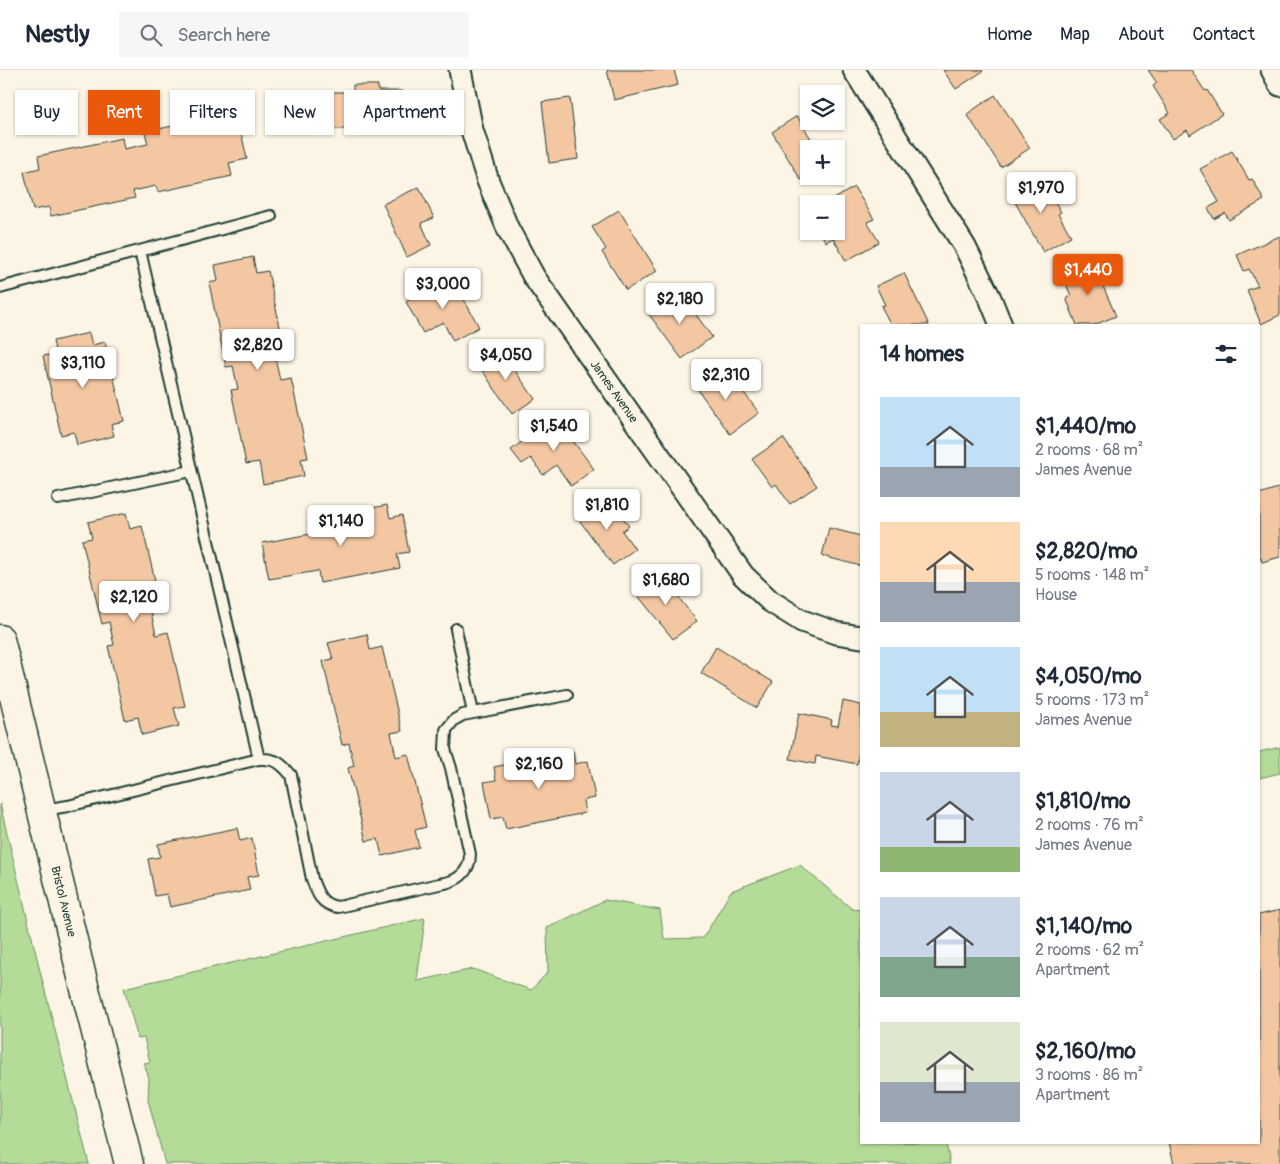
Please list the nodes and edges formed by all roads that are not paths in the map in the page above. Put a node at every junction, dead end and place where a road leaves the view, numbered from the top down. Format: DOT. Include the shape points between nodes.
graph roads {
  1 [pos="460,70"];
  2 [pos="854,70"];
  3 [pos="1272,70"];
  4 [pos="1280,85"];
  5 [pos="270,216"];
  6 [pos="140,251"];
  7 [pos="0,288"];
  8 [pos="1001,324"];
  9 [pos="191,471"];
  10 [pos="58,498"];
  11 [pos="456,629"];
  12 [pos="860,637"];
  13 [pos="0,639"];
  14 [pos="567,695"];
  15 [pos="473,713"];
  16 [pos="259,759"];
  17 [pos="42,810"];
  18 [pos="129,1164"];
  1 -- 12 [label="street, James Avenue" via="472,130 488,181 508,229 534,277 743,574 770,601 802,621 836,634"];
  2 -- 8 [label="street" via="965,247"];
  3 -- 4 [label="street"];
  5 -- 6 [label="lane"];
  6 -- 7 [label="lane"];
  6 -- 9 [label="lane"];
  9 -- 10 [label="lane"];
  9 -- 16 [label="lane"];
  11 -- 15 [label="lane"];
  13 -- 17 [label="street, Bristol Avenue"];
  14 -- 15 [label="lane"];
  15 -- 16 [label="lane" via="449,724 445,738 469,845 470,862 466,871 448,883 338,907 325,904 312,879 292,775 270,758"];
  16 -- 17 [label="lane"];
  17 -- 18 [label="street, Bristol Avenue"];
}
